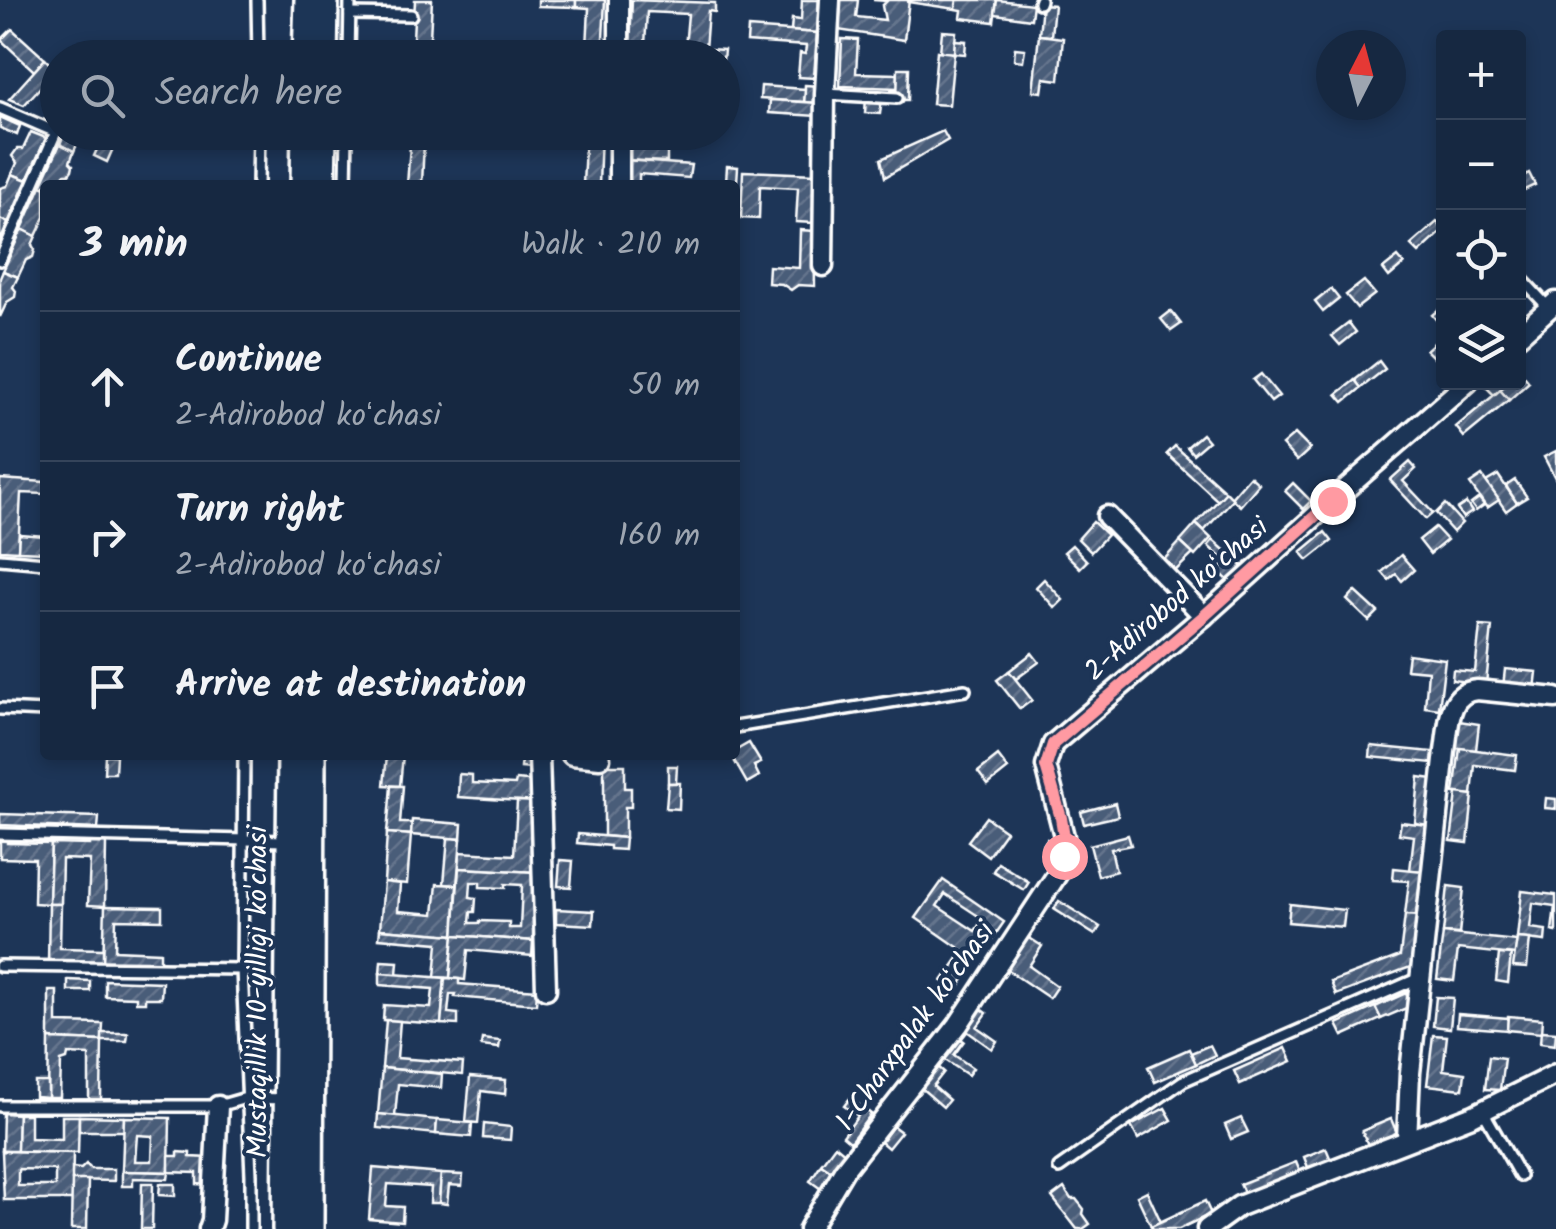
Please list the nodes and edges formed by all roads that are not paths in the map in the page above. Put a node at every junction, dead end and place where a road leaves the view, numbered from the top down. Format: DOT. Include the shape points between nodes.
graph roads {
  1 [pos="257,0"];
  2 [pos="308,0"];
  3 [pos="325,0"];
  4 [pos="350,0"];
  5 [pos="619,0"];
  6 [pos="830,0"];
  7 [pos="350,14"];
  8 [pos="411,16"];
  9 [pos="258,40"];
  10 [pos="307,40"];
  11 [pos="324,40"];
  12 [pos="349,40"];
  13 [pos="619,40"];
  14 [pos="824,94"];
  15 [pos="897,98"];
  16 [pos="0,108"];
  17 [pos="40,125"];
  18 [pos="48,150"];
  19 [pos="259,150"];
  20 [pos="305,150"];
  21 [pos="323,150"];
  22 [pos="347,150"];
  23 [pos="619,150"];
  24 [pos="258,180"];
  25 [pos="304,180"];
  26 [pos="322,180"];
  27 [pos="346,180"];
  28 [pos="619,180"];
  29 [pos="0,260"];
  30 [pos="823,266"];
  31 [pos="1526,283"];
  32 [pos="1554,309"];
  33 [pos="1526,330"];
  34 [pos="1459,390"];
  35 [pos="1108,516"];
  36 [pos="0,559"];
  37 [pos="40,562"];
  38 [pos="1204,616"];
  39 [pos="965,690"];
  40 [pos="1556,698"];
  41 [pos="0,709"];
  42 [pos="40,710"];
  43 [pos="740,727"];
  44 [pos="244,760"];
  45 [pos="291,760"];
  46 [pos="312,760"];
  47 [pos="540,760"];
  48 [pos="0,834"];
  49 [pos="245,839"];
  50 [pos="289,841"];
  51 [pos="1064,856"];
  52 [pos="0,966"];
  53 [pos="242,969"];
  54 [pos="1422,977"];
  55 [pos="546,989"];
  56 [pos="1556,1074"];
  57 [pos="246,1098"];
  58 [pos="287,1099"];
  59 [pos="0,1106"];
  60 [pos="218,1106"];
  61 [pos="1483,1111"];
  62 [pos="1407,1140"];
  63 [pos="1058,1168"];
  64 [pos="1520,1176"];
  65 [pos="209,1229"];
  66 [pos="251,1229"];
  67 [pos="286,1229"];
  68 [pos="310,1229"];
  69 [pos="809,1229"];
  70 [pos="1207,1229"];
  1 -- 9 [label="lane"];
  2 -- 10 [label="main road"];
  3 -- 11 [label="main road"];
  4 -- 7 [label="lane"];
  5 -- 13 [label="street"];
  6 -- 14 [label="street"];
  7 -- 8 [label="lane"];
  7 -- 12 [label="lane"];
  14 -- 15 [label="lane"];
  14 -- 30 [label="street"];
  16 -- 17 [label="lane"];
  18 -- 29 [label="lane"];
  19 -- 24 [label="lane"];
  20 -- 25 [label="main road"];
  21 -- 26 [label="main road"];
  22 -- 27 [label="lane"];
  23 -- 28 [label="street"];
  31 -- 32 [label="lane"];
  32 -- 33 [label="street"];
  34 -- 38 [label="street, 2-Adirobod koʻchasi"];
  35 -- 38 [label="street"];
  36 -- 37 [label="lane"];
  38 -- 51 [label="street, 2-Adirobod koʻchasi" via="1053,744 1046,766"];
  39 -- 43 [label="lane"];
  40 -- 54 [label="street" via="1468,690 1456,698"];
  41 -- 42 [label="lane"];
  44 -- 49 [label="lane"];
  45 -- 50 [label="main road, Mustaqillik 10-yilligi ko'chasi"];
  46 -- 68 [label="main road, Mustaqillik 10-yilligi ko'chasi"];
  47 -- 55 [label="street"];
  48 -- 49 [label="lane"];
  49 -- 50 [label="lane"];
  49 -- 53 [label="lane"];
  50 -- 58 [label="main road, Mustaqillik 10-yilligi ko'chasi"];
  51 -- 69 [label="street, 1-Charxpalak koʻchasi" via="958,1025 844,1170"];
  52 -- 53 [label="lane"];
  53 -- 57 [label="lane"];
  54 -- 62 [label="street"];
  54 -- 63 [label="lane" via="1183,1082"];
  56 -- 61 [label="street"];
  57 -- 58 [label="lane"];
  57 -- 60 [label="lane"];
  57 -- 66 [label="lane"];
  58 -- 67 [label="main road, Mustaqillik 10-yilligi ko'chasi"];
  59 -- 60 [label="lane"];
  60 -- 65 [label="street"];
  61 -- 62 [label="street"];
  61 -- 64 [label="lane"];
  62 -- 70 [label="street" via="1239,1206"];
}
